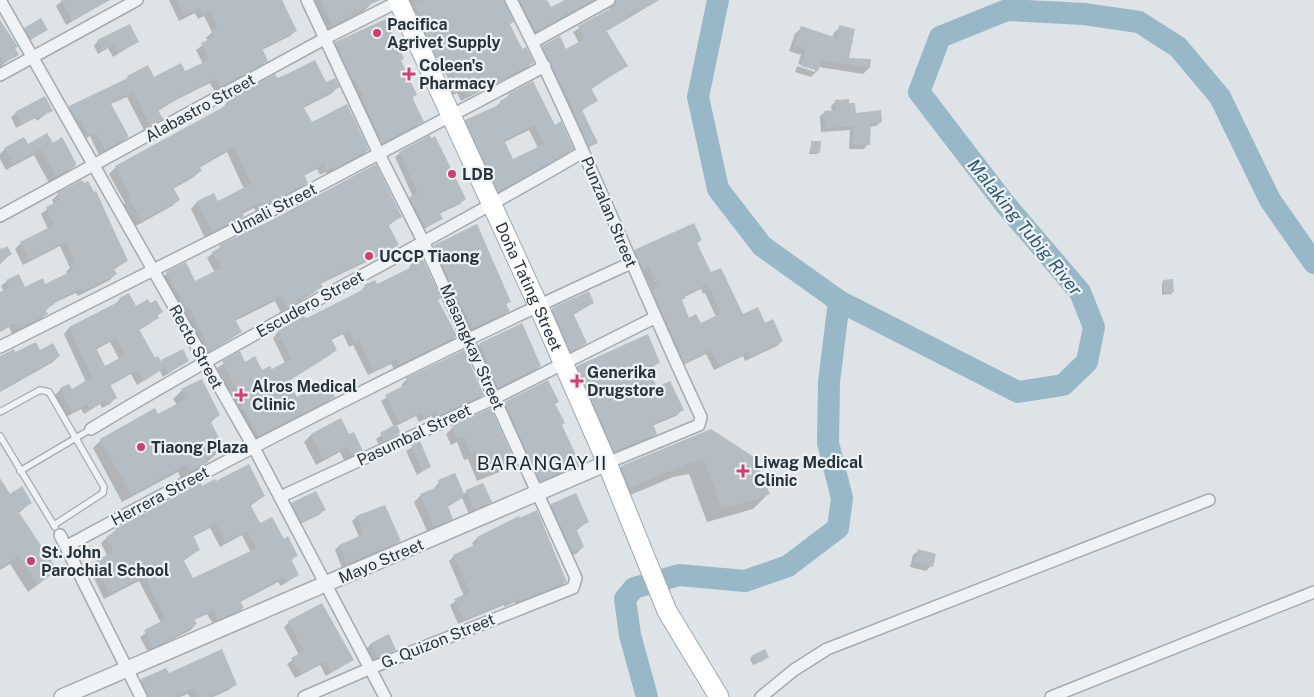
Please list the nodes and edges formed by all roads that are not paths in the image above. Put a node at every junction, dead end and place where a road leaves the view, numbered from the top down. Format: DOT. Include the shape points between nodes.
graph roads {
  1 [pos="0,0"];
  2 [pos="137,0"];
  3 [pos="307,0"];
  4 [pos="399,0"];
  5 [pos="511,0"];
  6 [pos="609,0"];
  7 [pos="324,39"];
  8 [pos="533,42"];
  9 [pos="34,56"];
  10 [pos="545,66"];
  11 [pos="0,75"];
  12 [pos="451,117"];
  13 [pos="583,152"];
  14 [pos="379,154"];
  15 [pos="95,165"];
  16 [pos="492,206"];
  17 [pos="0,216"];
  18 [pos="423,242"];
  19 [pos="631,263"];
  20 [pos="154,270"];
  21 [pos="538,305"];
  22 [pos="654,318"];
  23 [pos="468,339"];
  24 [pos="0,347"];
  25 [pos="204,362"];
  26 [pos="563,365"];
  27 [pos="495,398"];
  28 [pos="0,412"];
  29 [pos="699,425"];
  30 [pos="91,429"];
  31 [pos="0,436"];
  32 [pos="76,438"];
  33 [pos="253,446"];
  34 [pos="607,463"];
  35 [pos="20,471"];
  36 [pos="538,494"];
  37 [pos="280,497"];
  38 [pos="1209,500"];
  39 [pos="57,530"];
  40 [pos="67,546"];
  41 [pos="326,584"];
  42 [pos="572,588"];
  43 [pos="1314,592"];
  44 [pos="126,668"];
  45 [pos="371,668"];
  46 [pos="62,697"];
  47 [pos="141,697"];
  48 [pos="304,697"];
  49 [pos="385,697"];
  50 [pos="720,697"];
  51 [pos="761,697"];
  52 [pos="1051,697"];
  1 -- 9 [label="street, Recto Street"];
  2 -- 9 [label="street"];
  3 -- 7 [label="street, Masangkay Street"];
  4 -- 7 [label="street, Alabastro Street"];
  4 -- 12 [label="main road, Doña Tating Street"];
  5 -- 8 [label="street, Punzalan Street"];
  6 -- 8 [label="street"];
  7 -- 14 [label="street, Masangkay Street"];
  7 -- 15 [label="street, Alabastro Street"];
  8 -- 10 [label="street, Punzalan Street"];
  9 -- 11 [label="street"];
  9 -- 15 [label="street, Recto Street"];
  10 -- 12 [label="street, Umali Street"];
  10 -- 13 [label="street, Punzalan Street"];
  12 -- 14 [label="street, Umali Street"];
  12 -- 16 [label="main road, Doña Tating Street"];
  13 -- 16 [label="street, Escudero Street"];
  13 -- 19 [label="street, Punzalan Street"];
  14 -- 18 [label="street, Masangkay Street"];
  14 -- 20 [label="street, Umali Street"];
  15 -- 17 [label="street, Alabastro Street"];
  15 -- 20 [label="street, Recto Street"];
  16 -- 18 [label="street, Escudero Street"];
  16 -- 21 [label="main road, Doña Tating Street"];
  18 -- 23 [label="street, Masangkay Street"];
  18 -- 25 [label="street, Escudero Street"];
  19 -- 21 [label="street, Herrera Street"];
  19 -- 22 [label="street, Punzalan Street"];
  20 -- 24 [label="street, Umali Street"];
  20 -- 25 [label="street, Recto Street"];
  21 -- 23 [label="street, Herrera Street"];
  21 -- 26 [label="main road, Doña Tating Street"];
  22 -- 26 [label="street, Pasumbal Street"];
  22 -- 29 [label="street, Punzalan Street" via="701,417"];
  23 -- 27 [label="street, Masangkay Street"];
  23 -- 33 [label="street, Herrera Street"];
  25 -- 30 [label="street, Escudero Street"];
  25 -- 33 [label="street, Recto Street"];
  26 -- 27 [label="street, Pasumbal Street"];
  26 -- 34 [label="main road, Doña Tating Street"];
  27 -- 36 [label="street, Masangkay Street"];
  27 -- 37 [label="street, Pasumbal Street"];
  28 -- 32 [label="lane" via="45,390"];
  29 -- 34 [label="street, Mayo Street"];
  30 -- 32 [label="lane"];
  31 -- 35 [label="lane"];
  32 -- 35 [label="lane"];
  32 -- 39 [label="lane" via="104,490"];
  33 -- 37 [label="street, Recto Street"];
  33 -- 40 [label="street, Herrera Street"];
  34 -- 36 [label="street, Mayo Street"];
  34 -- 50 [label="main road, Doña Tating Street" via="667,611"];
  35 -- 39 [label="lane"];
  36 -- 41 [label="street, Mayo Street"];
  36 -- 42 [label="street, Masangkay Street" via="576,578"];
  37 -- 41 [label="street, Recto Street"];
  38 -- 51 [label="street" via="827,648"];
  39 -- 40 [label="street"];
  40 -- 44 [label="street"];
  41 -- 44 [label="street, Mayo Street"];
  41 -- 45 [label="street, Recto Street"];
  42 -- 45 [label="street, G. Quizon Street"];
  43 -- 52 [label="street"];
  44 -- 46 [label="street, Mayo Street"];
  44 -- 47 [label="street"];
  45 -- 48 [label="street, G. Quizon Street"];
  45 -- 49 [label="street, Recto Street"];
}
